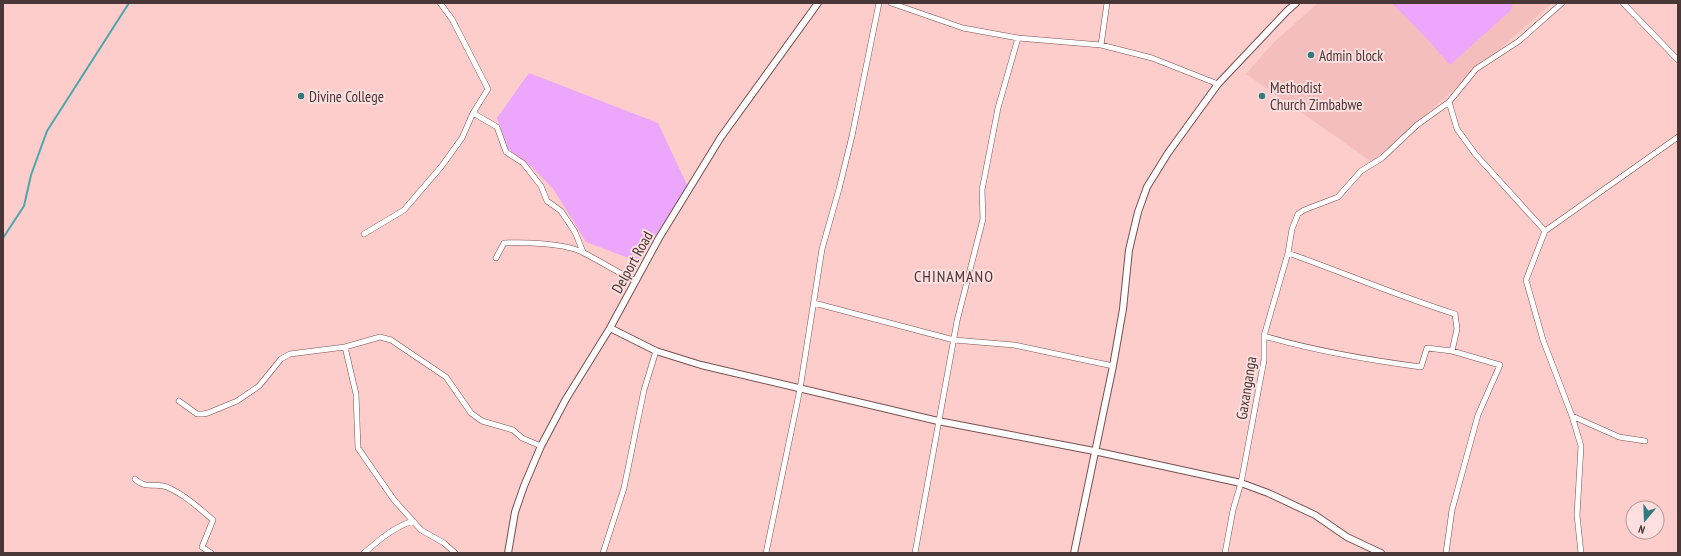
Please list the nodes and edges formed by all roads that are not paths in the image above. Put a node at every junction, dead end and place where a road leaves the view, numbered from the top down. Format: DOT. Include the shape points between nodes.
graph roads {
  1 [pos="440,3"];
  2 [pos="818,3"];
  3 [pos="878,3"];
  4 [pos="891,3"];
  5 [pos="1107,3"];
  6 [pos="1296,3"];
  7 [pos="1562,3"];
  8 [pos="1623,3"];
  9 [pos="1018,38"];
  10 [pos="1101,45"];
  11 [pos="1678,60"];
  12 [pos="1218,84"];
  13 [pos="1449,102"];
  14 [pos="473,113"];
  15 [pos="1678,136"];
  16 [pos="1545,231"];
  17 [pos="364,234"];
  18 [pos="583,252"];
  19 [pos="1288,253"];
  20 [pos="496,258"];
  21 [pos="636,281"];
  22 [pos="814,303"];
  23 [pos="610,328"];
  24 [pos="1264,336"];
  25 [pos="954,340"];
  26 [pos="345,347"];
  27 [pos="656,351"];
  28 [pos="1452,351"];
  29 [pos="1113,366"];
  30 [pos="800,389"];
  31 [pos="179,401"];
  32 [pos="1572,416"];
  33 [pos="938,421"];
  34 [pos="1645,441"];
  35 [pos="541,446"];
  36 [pos="1094,451"];
  37 [pos="135,479"];
  38 [pos="1241,483"];
  39 [pos="413,521"];
  40 [pos="1378,552"];
  41 [pos="210,553"];
  42 [pos="364,553"];
  43 [pos="455,553"];
  44 [pos="508,553"];
  45 [pos="603,553"];
  46 [pos="766,553"];
  47 [pos="915,553"];
  48 [pos="1074,553"];
  49 [pos="1225,553"];
  50 [pos="1446,553"];
  51 [pos="1581,553"];
  1 -- 14 [label="street" via="452,19 488,89"];
  2 -- 21 [label="street, Delport Road" via="721,137"];
  3 -- 22 [label="street" via="852,136 822,249"];
  4 -- 9 [label="street" via="963,28"];
  5 -- 10 [label="street"];
  6 -- 12 [label="street"];
  7 -- 13 [label="street, Gaxanganga" via="1518,41 1476,69"];
  8 -- 11 [label="street"];
  9 -- 10 [label="street"];
  9 -- 25 [label="street" via="998,108 982,190 983,219"];
  10 -- 12 [label="street" via="1152,58"];
  12 -- 29 [label="street" via="1168,152 1144,193 1129,250 1123,309"];
  13 -- 16 [label="street" via="1457,129 1476,155"];
  13 -- 19 [label="street, Gaxanganga" via="1417,126 1382,158 1361,171 1338,197 1298,214 1292,229"];
  14 -- 17 [label="street" via="462,138 404,210"];
  14 -- 18 [label="street" via="497,127 506,152 523,163 541,186 547,201 561,211 575,232"];
  15 -- 16 [label="street"];
  16 -- 32 [label="street" via="1526,280 1543,340"];
  18 -- 20 [label="street" via="567,247 523,242 504,243"];
  18 -- 21 [label="street"];
  19 -- 24 [label="street, Gaxanganga"];
  19 -- 28 [label="street" via="1455,314 1457,329"];
  21 -- 23 [label="street, Delport Road"];
  22 -- 25 [label="street"];
  22 -- 30 [label="street"];
  23 -- 27 [label="street"];
  23 -- 35 [label="street, Delport Road" via="566,399"];
  24 -- 28 [label="street" via="1297,346 1421,367 1427,348"];
  24 -- 38 [label="street, Gaxanganga" via="1264,360"];
  25 -- 29 [label="street" via="1014,345"];
  25 -- 33 [label="street"];
  26 -- 31 [label="street" via="290,354 281,359 259,386 237,401 208,413 197,414"];
  26 -- 35 [label="street" via="380,337 391,340 446,377 470,414 482,422 513,430 522,438"];
  26 -- 39 [label="street" via="356,394 358,448 394,500"];
  27 -- 30 [label="street" via="701,365"];
  27 -- 45 [label="street" via="644,390 624,488"];
  28 -- 50 [label="street" via="1500,365 1478,415 1452,510"];
  29 -- 36 [label="street"];
  30 -- 33 [label="street"];
  30 -- 46 [label="street"];
  32 -- 34 [label="street" via="1620,437"];
  32 -- 51 [label="street" via="1581,446 1577,515"];
  33 -- 36 [label="street"];
  33 -- 47 [label="street"];
  35 -- 44 [label="street, Delport Road" via="515,512"];
  36 -- 38 [label="street"];
  36 -- 48 [label="street"];
  37 -- 41 [label="street" via="143,485 167,488 191,501 213,520 202,547"];
  38 -- 40 [label="street" via="1315,515 1347,537"];
  38 -- 49 [label="street, Gaxanganga"];
  39 -- 42 [label="street" via="402,524"];
  39 -- 43 [label="street"];
}
